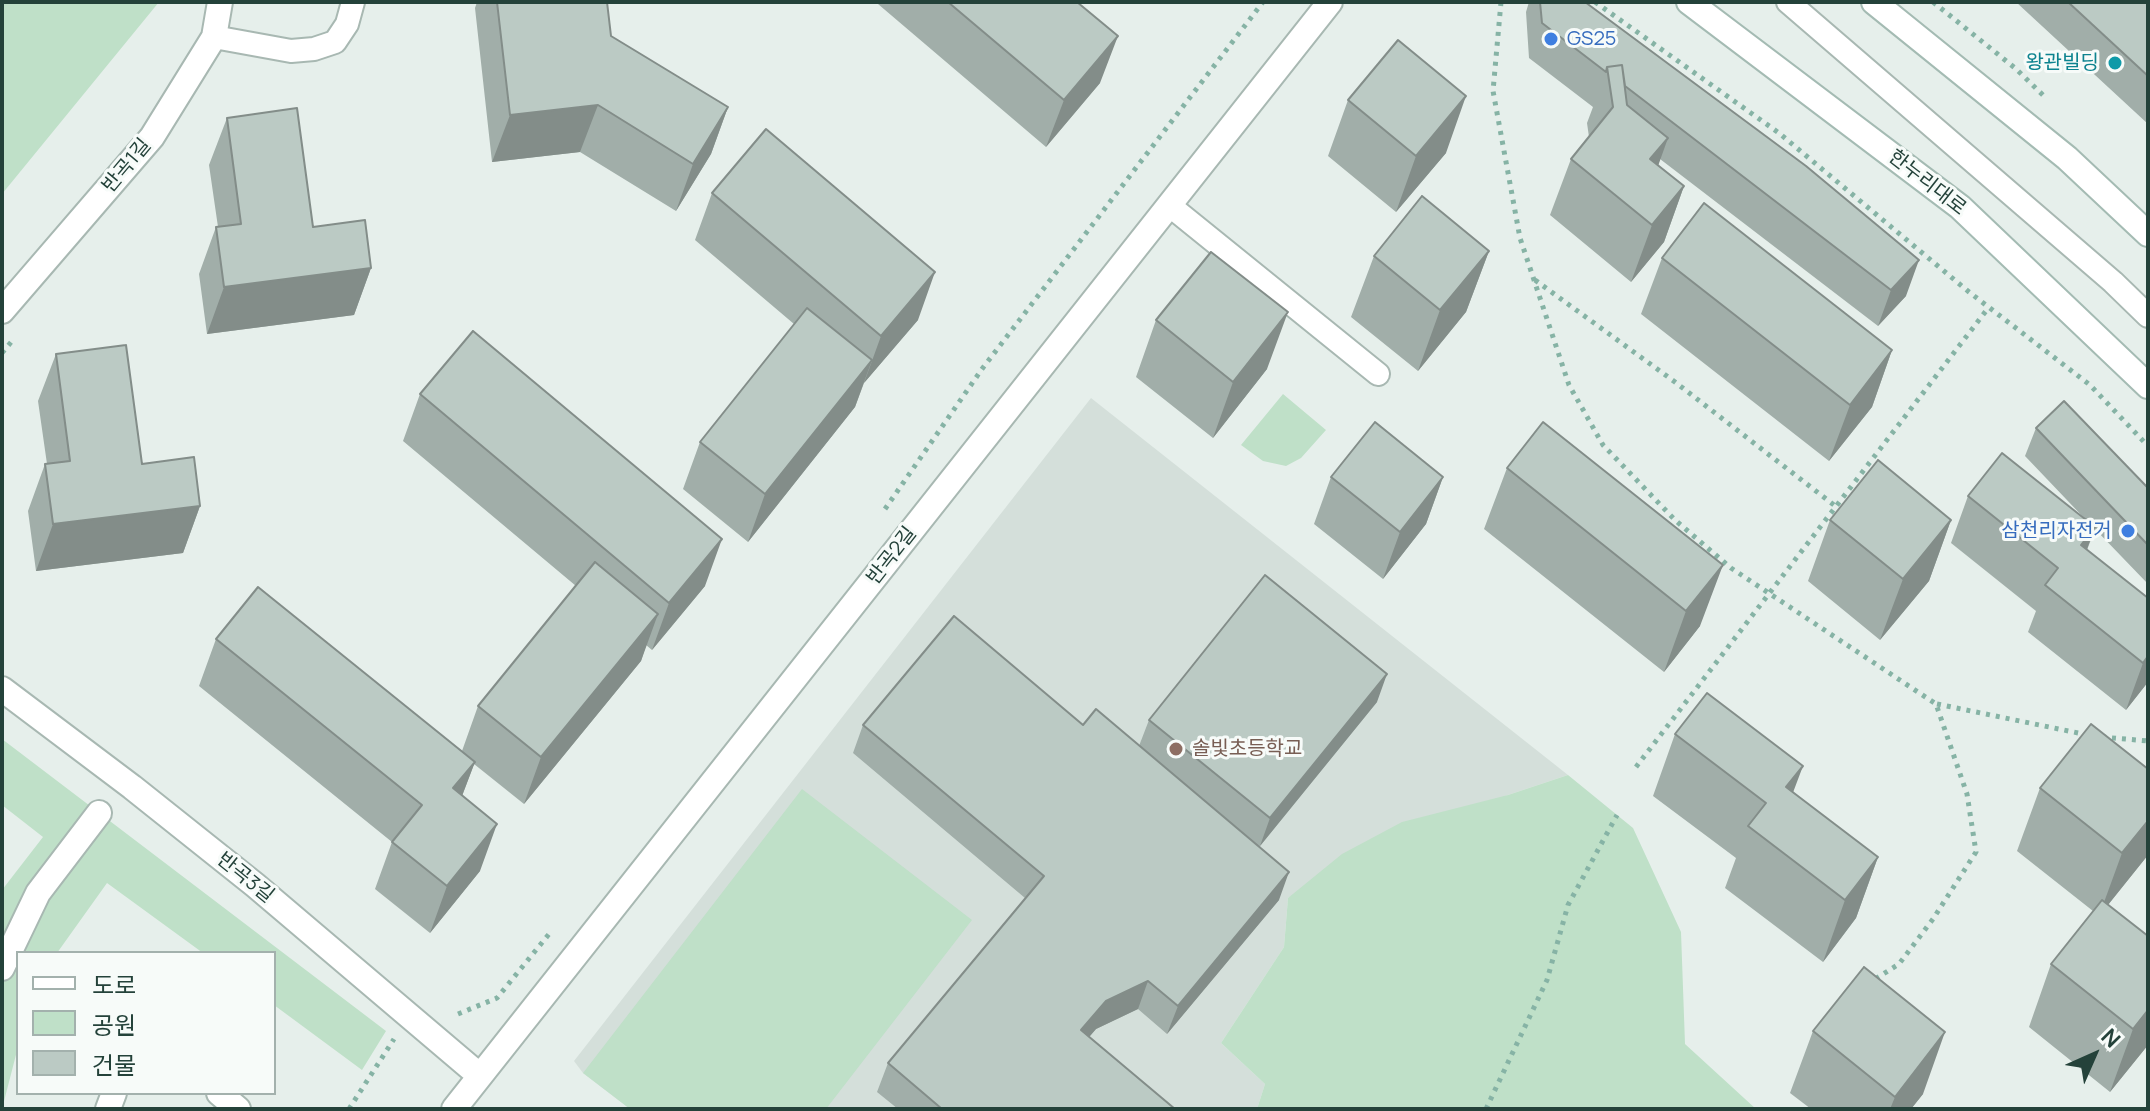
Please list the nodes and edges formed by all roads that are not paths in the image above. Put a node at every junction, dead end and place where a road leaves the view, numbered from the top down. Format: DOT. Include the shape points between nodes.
graph roads {
  1 [pos="220,2"];
  2 [pos="353,2"];
  3 [pos="1330,2"];
  4 [pos="1689,2"];
  5 [pos="1788,2"];
  6 [pos="1874,2"];
  7 [pos="214,37"];
  8 [pos="1169,205"];
  9 [pos="2148,234"];
  10 [pos="2,311"];
  11 [pos="2148,316"];
  12 [pos="1378,374"];
  13 [pos="2148,386"];
  14 [pos="2,689"];
  15 [pos="99,813"];
  16 [pos="2,968"];
  17 [pos="480,1076"];
  18 [pos="221,1095"];
  19 [pos="238,1109"];
  20 [pos="454,1109"];
  1 -- 7 [label="street, 반곡1길"];
  2 -- 7 [label="lane" via="335,42 314,49 291,51"];
  3 -- 8 [label="street, 반곡2길"];
  4 -- 13 [label="street, 한누리대로" via="1960,207"];
  5 -- 11 [label="lane"];
  6 -- 9 [label="street" via="2067,158"];
  7 -- 10 [label="street, 반곡1길" via="152,137"];
  8 -- 12 [label="lane"];
  8 -- 17 [label="street, 반곡2길"];
  14 -- 17 [label="street, 반곡3길" via="255,885"];
  15 -- 16 [label="street" via="38,893"];
  17 -- 20 [label="street, 반곡2길"];
  18 -- 19 [label="street"];
}
